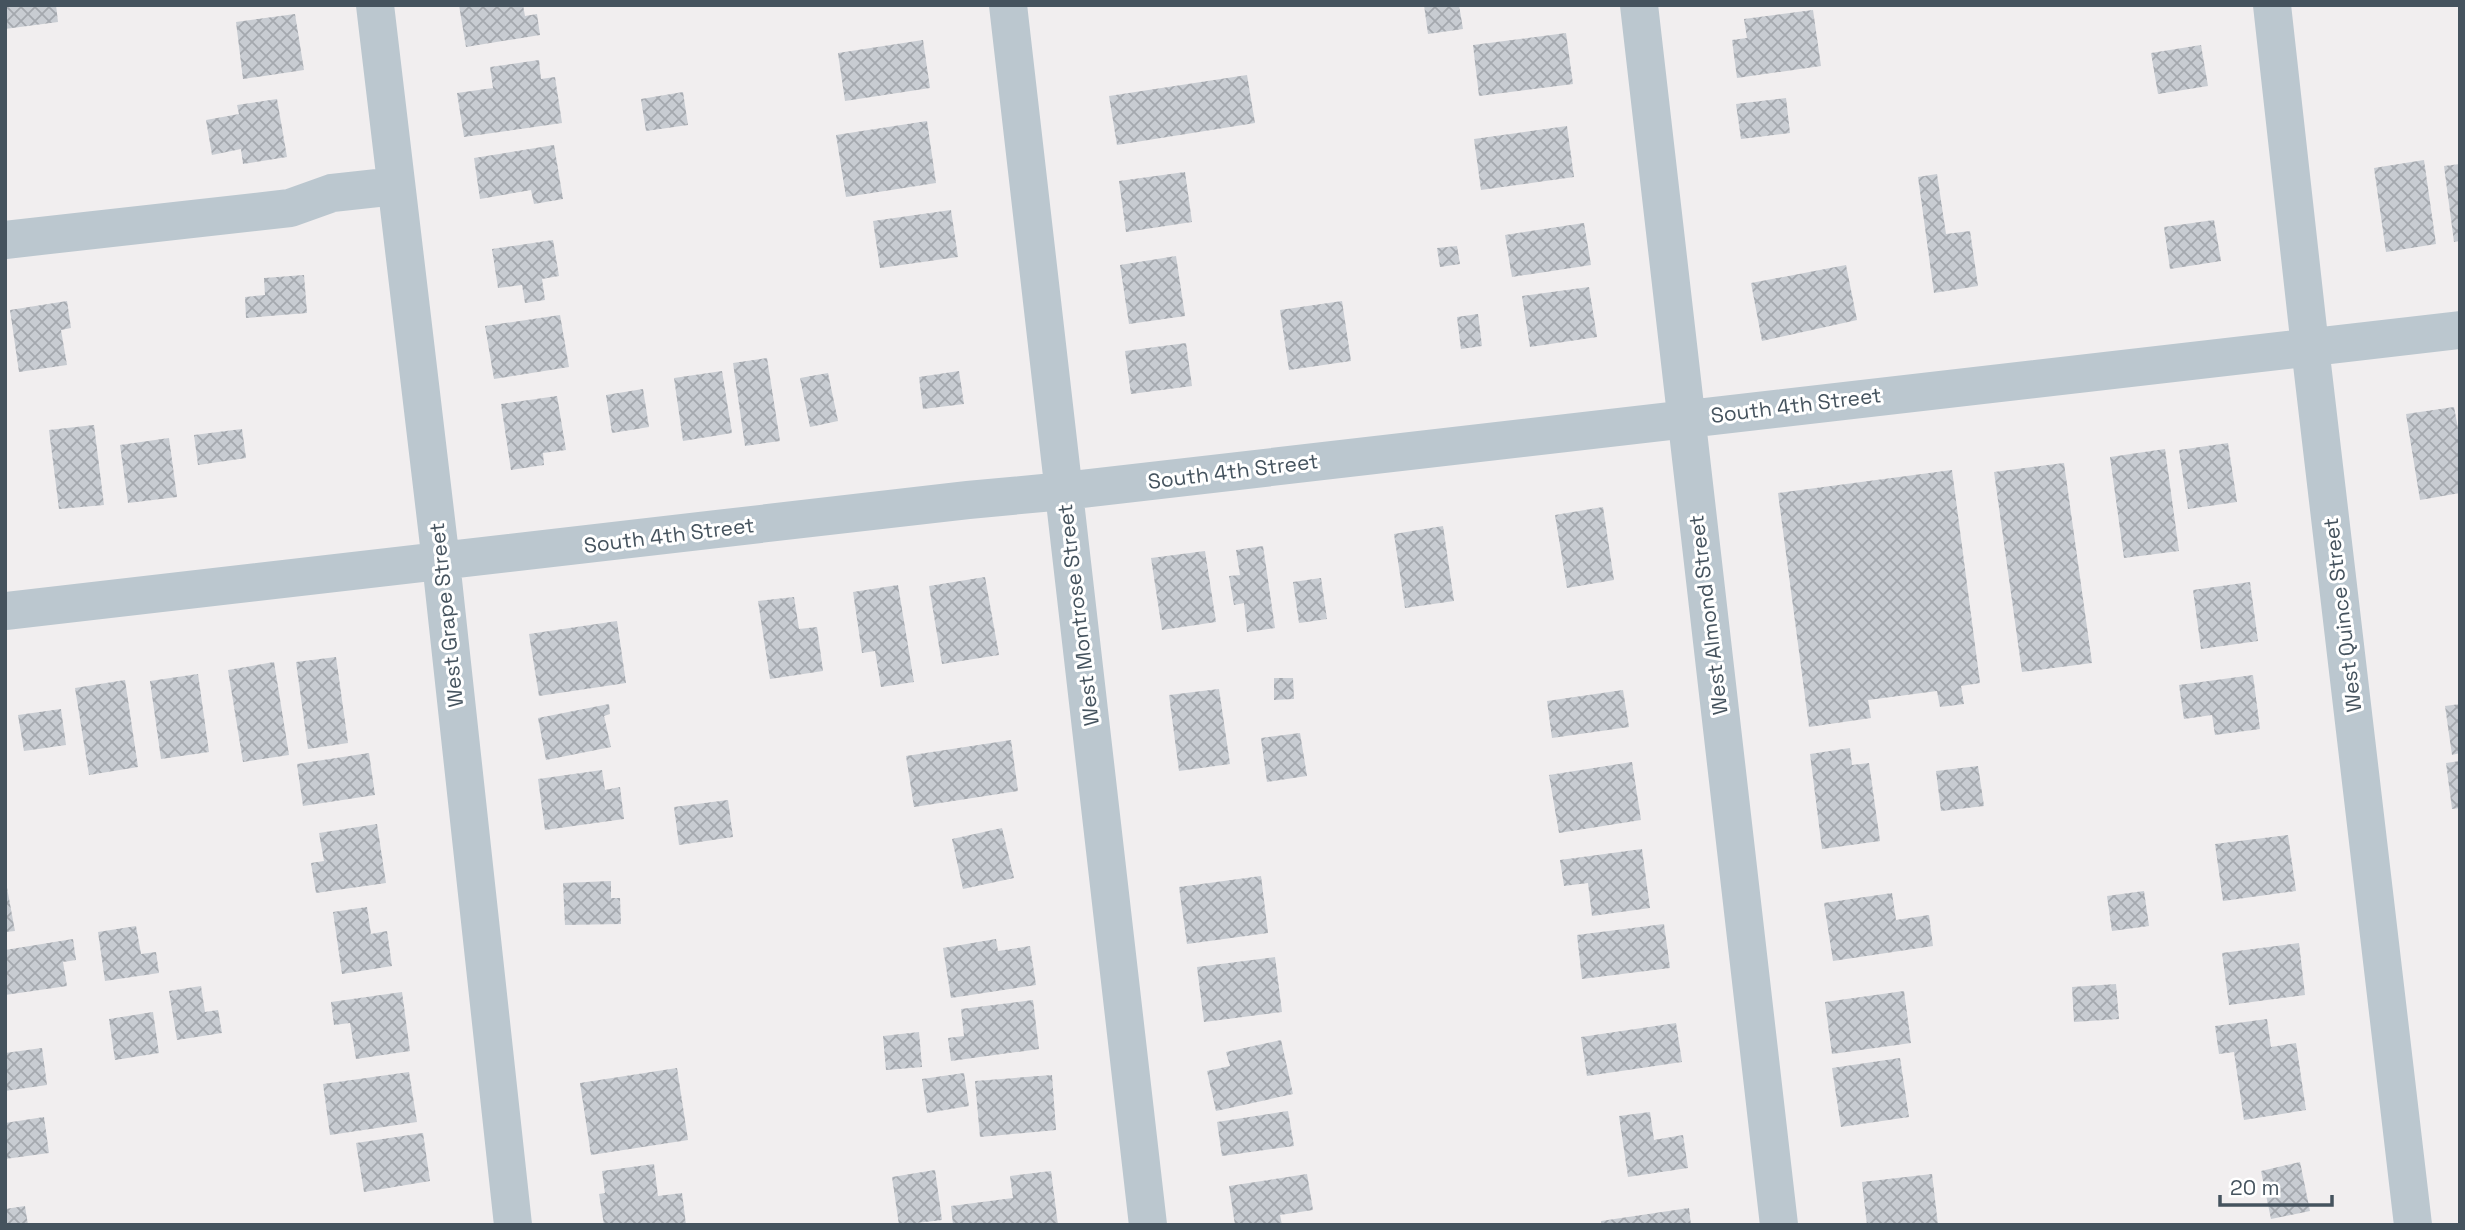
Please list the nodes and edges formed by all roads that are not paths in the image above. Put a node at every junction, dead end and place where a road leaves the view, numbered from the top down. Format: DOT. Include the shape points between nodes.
graph roads {
  1 [pos="375,5"];
  2 [pos="1008,5"];
  3 [pos="1639,5"];
  4 [pos="2272,5"];
  5 [pos="396,186"];
  6 [pos="5,240"];
  7 [pos="2460,330"];
  8 [pos="2310,347"];
  9 [pos="1686,419"];
  10 [pos="1064,491"];
  11 [pos="441,562"];
  12 [pos="5,611"];
  13 [pos="513,1225"];
  14 [pos="1148,1225"];
  15 [pos="1779,1225"];
  16 [pos="2413,1225"];
  1 -- 5 [label="street, West Grape Street"];
  2 -- 10 [label="street, West Montrose Street"];
  3 -- 9 [label="street, West Almond Street"];
  4 -- 8 [label="street, West Quince Street"];
  5 -- 6 [label="street" via="332,193 290,208"];
  5 -- 11 [label="street, West Grape Street"];
  7 -- 8 [label="street, South 4th Street"];
  8 -- 9 [label="street, South 4th Street"];
  8 -- 16 [label="street, West Quince Street"];
  9 -- 10 [label="street, South 4th Street"];
  9 -- 15 [label="street, West Almond Street"];
  10 -- 11 [label="street, South 4th Street"];
  10 -- 14 [label="street, West Montrose Street"];
  11 -- 12 [label="street, South 4th Street"];
  11 -- 13 [label="street, West Grape Street"];
}
